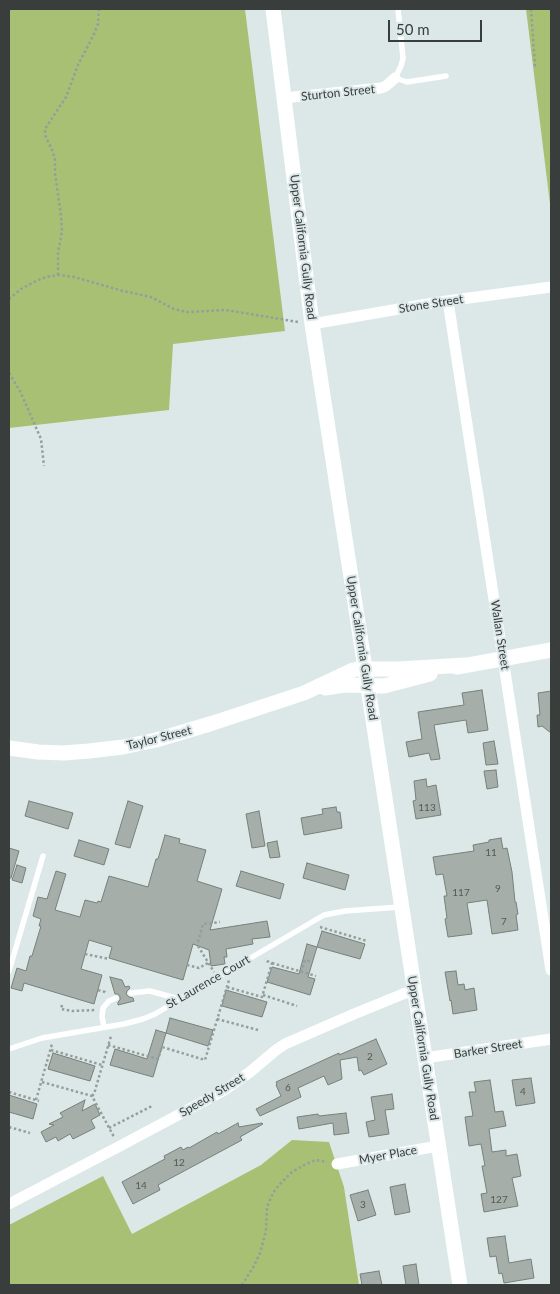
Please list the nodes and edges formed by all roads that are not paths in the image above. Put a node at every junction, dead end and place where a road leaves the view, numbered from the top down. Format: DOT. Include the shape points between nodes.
graph roads {
  1 [pos="273,9"];
  2 [pos="398,9"];
  3 [pos="446,76"];
  4 [pos="395,78"];
  5 [pos="284,98"];
  6 [pos="551,287"];
  7 [pos="448,301"];
  8 [pos="312,324"];
  9 [pos="551,650"];
  10 [pos="503,658"];
  11 [pos="465,665"];
  12 [pos="366,669"];
  13 [pos="368,686"];
  14 [pos="304,693"];
  15 [pos="9,748"];
  16 [pos="43,856"];
  17 [pos="402,907"];
  18 [pos="9,970"];
  19 [pos="551,970"];
  20 [pos="414,990"];
  21 [pos="132,994"];
  22 [pos="116,998"];
  23 [pos="179,999"];
  24 [pos="104,1027"];
  25 [pos="551,1039"];
  26 [pos="10,1047"];
  27 [pos="425,1058"];
  28 [pos="438,1146"];
  29 [pos="337,1164"];
  30 [pos="9,1204"];
  31 [pos="460,1285"];
  1 -- 5 [label="street, Upper California Gully Road"];
  2 -- 4 [label="lane" via="403,58"];
  3 -- 4 [label="lane" via="407,82"];
  4 -- 5 [label="street, Sturton Street" via="381,88"];
  5 -- 8 [label="street, Upper California Gully Road"];
  6 -- 7 [label="street, Stone Street"];
  7 -- 8 [label="street, Stone Street"];
  7 -- 10 [label="street, Wallan Street"];
  8 -- 12 [label="street, Upper California Gully Road"];
  9 -- 10 [label="street, Taylor Street"];
  10 -- 11 [label="street, Taylor Street"];
  10 -- 19 [label="street, Wallan Street"];
  11 -- 12 [label="street, Taylor Street"];
  11 -- 13 [label="street, Taylor Street" via="384,686"];
  12 -- 13 [label="street, Upper California Gully Road"];
  12 -- 14 [label="street, Taylor Street" via="353,670"];
  13 -- 14 [label="street, Taylor Street" via="338,686"];
  13 -- 17 [label="street, Upper California Gully Road"];
  14 -- 15 [label="street, Taylor Street" via="195,729 123,747 64,752"];
  16 -- 18 [label="lane"];
  17 -- 20 [label="street, Upper California Gully Road"];
  17 -- 23 [label="lane, St Laurence Court" via="324,914"];
  20 -- 27 [label="street, Upper California Gully Road"];
  20 -- 30 [label="street, Speedy Street" via="286,1044 223,1091"];
  21 -- 23 [label="lane" via="150,991"];
  22 -- 24 [label="lane" via="102,1010"];
  23 -- 24 [label="lane, St Laurence Court" via="143,1019"];
  24 -- 26 [label="lane, St Laurence Court"];
  25 -- 27 [label="street, Barker Street"];
  27 -- 28 [label="street, Upper California Gully Road"];
  28 -- 29 [label="street, Myer Place"];
  28 -- 31 [label="street, Upper California Gully Road"];
}
